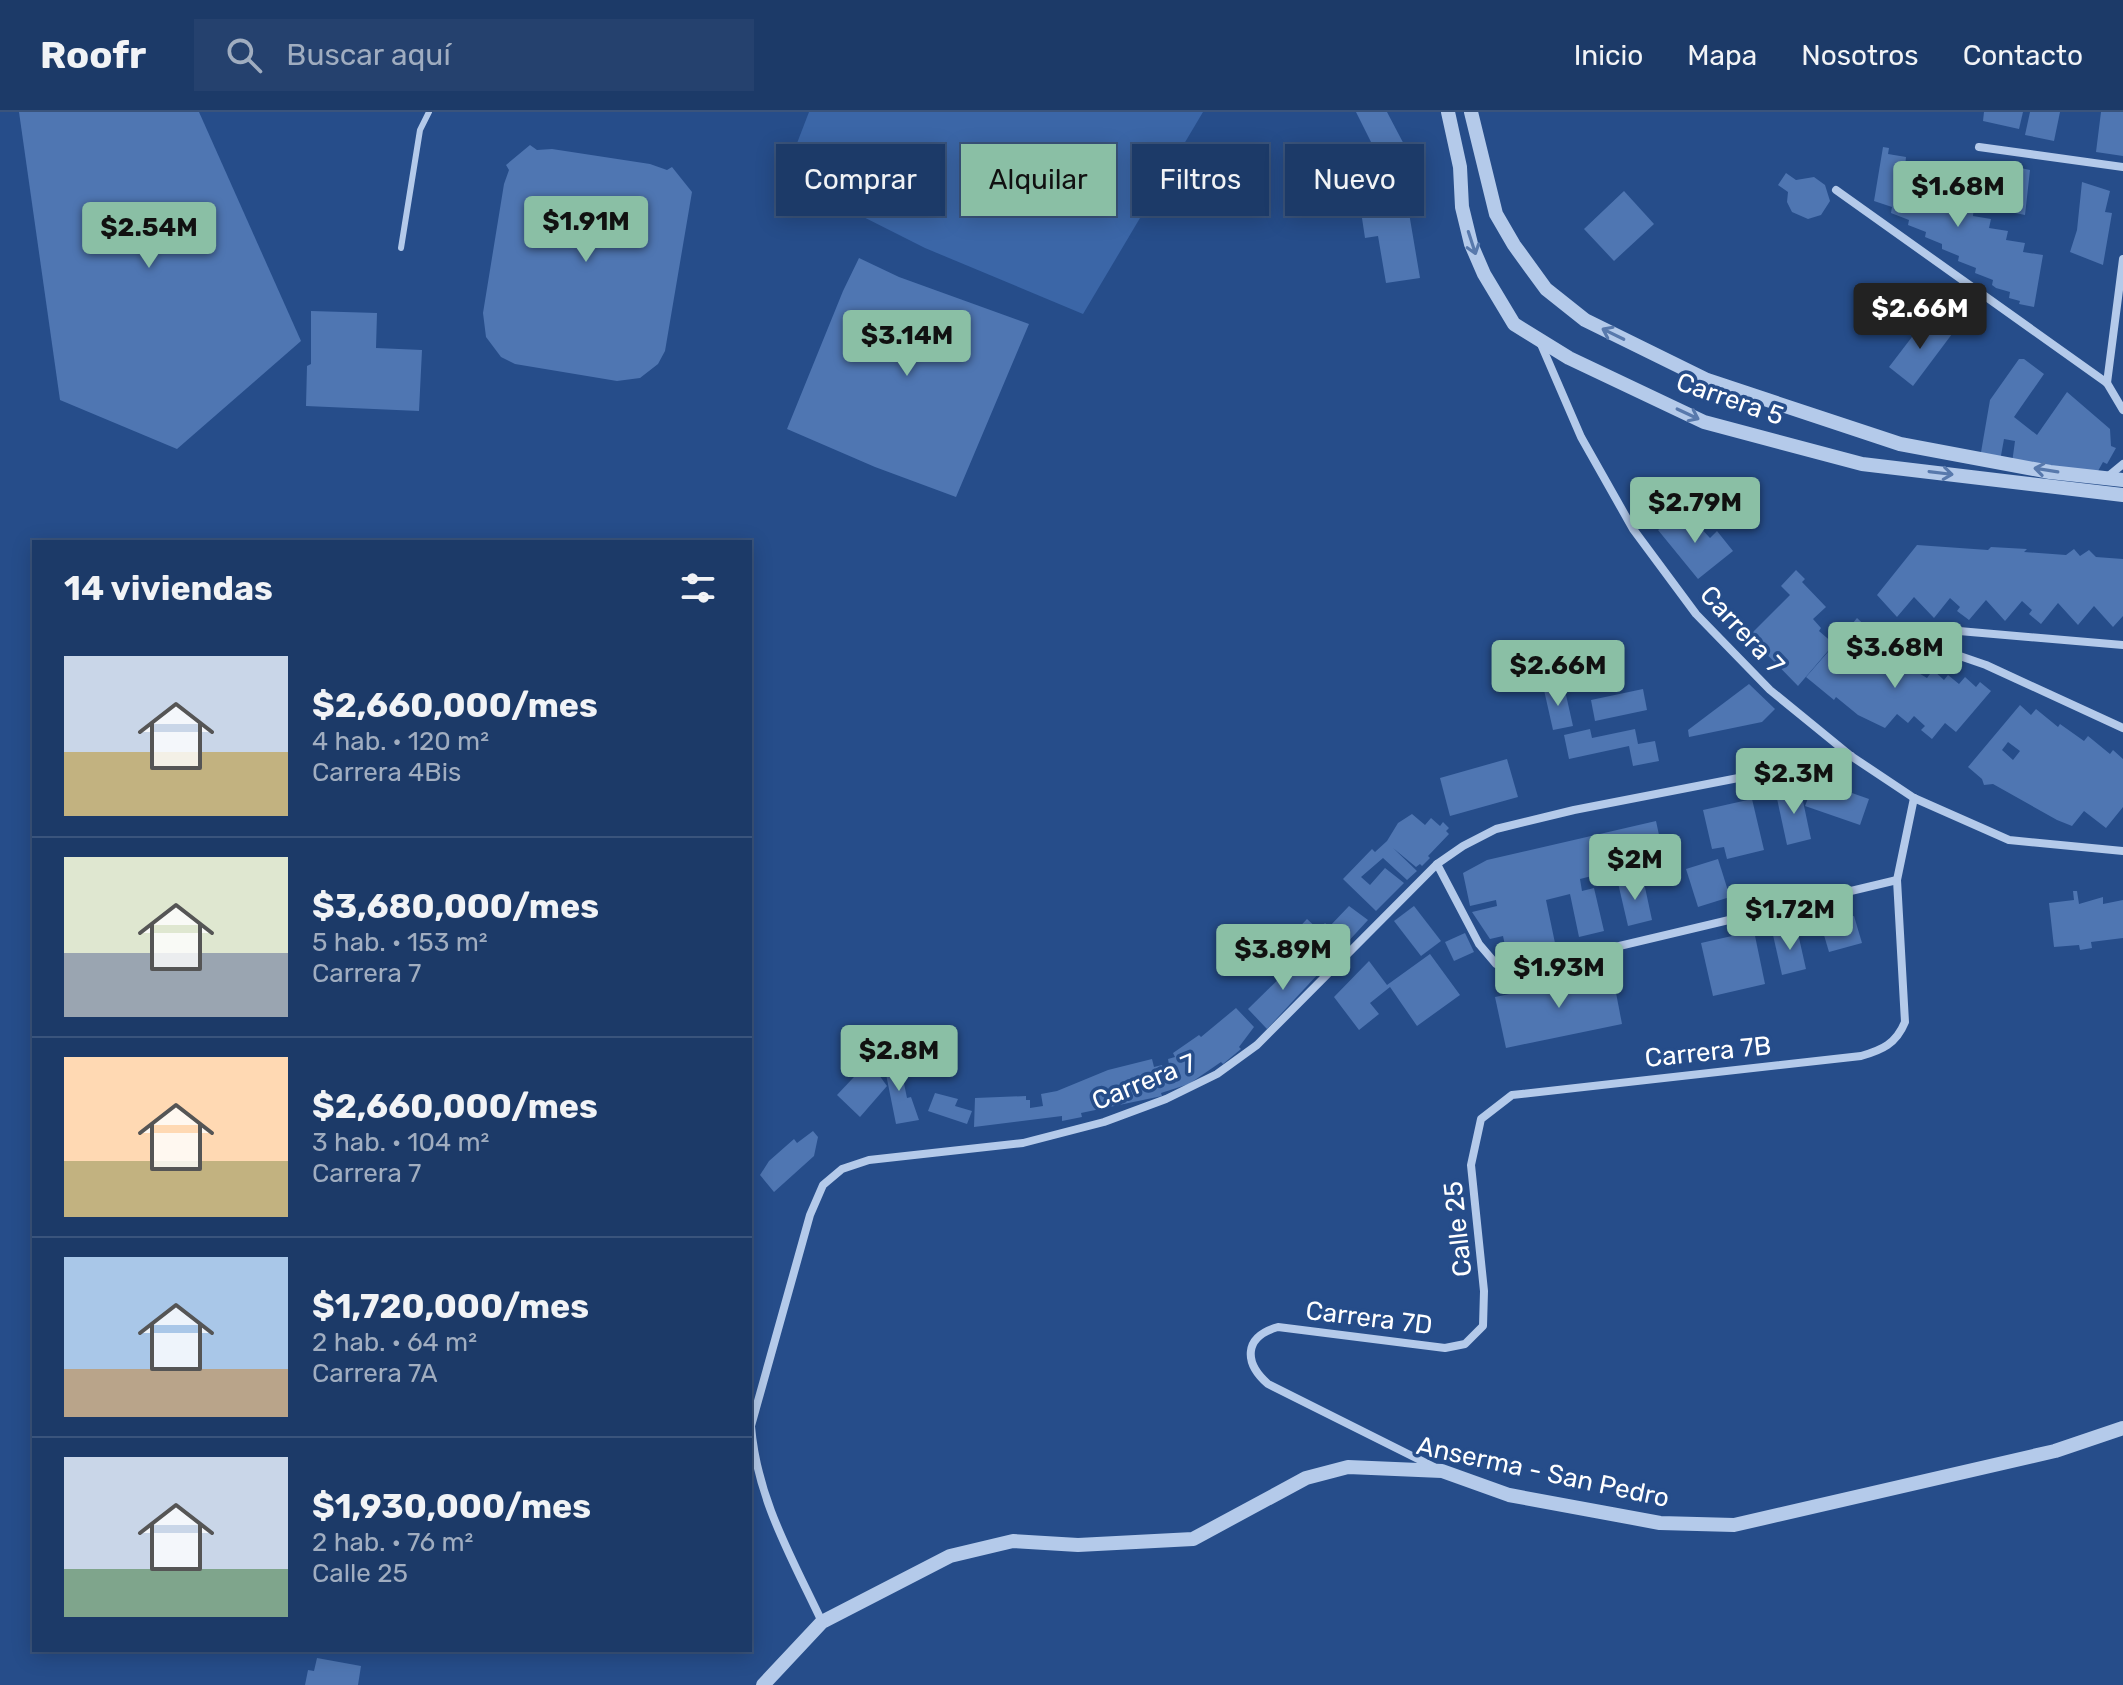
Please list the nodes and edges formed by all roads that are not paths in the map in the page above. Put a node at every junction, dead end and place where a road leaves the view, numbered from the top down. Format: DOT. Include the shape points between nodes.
graph roads {
  1 [pos="429,112"];
  2 [pos="1448,112"];
  3 [pos="1471,112"];
  4 [pos="1979,147"];
  5 [pos="2123,167"];
  6 [pos="1836,190"];
  7 [pos="401,248"];
  8 [pos="2123,259"];
  9 [pos="1540,340"];
  10 [pos="2107,383"];
  11 [pos="2122,407"];
  12 [pos="2123,464"];
  13 [pos="2105,478"];
  14 [pos="2123,480"];
  15 [pos="2123,495"];
  16 [pos="2123,645"];
  17 [pos="2123,728"];
  18 [pos="1851,756"];
  19 [pos="1914,798"];
  20 [pos="2123,851"];
  21 [pos="1437,864"];
  22 [pos="1897,880"];
  23 [pos="1512,1095"];
  24 [pos="1483,1326"];
  25 [pos="752,1422"];
  26 [pos="2123,1428"];
  27 [pos="752,1436"];
  28 [pos="1442,1471"];
  29 [pos="822,1622"];
  30 [pos="763,1685"];
  1 -- 7 [label="lane" via="420,130"];
  2 -- 9 [label="street, Carrera 5, one-way" via="1471,244 1514,324"];
  13 -- 3 [label="street, Carrera 5, one-way" via="1900,444 1707,380 1585,320 1546,289 1496,214"];
  4 -- 5 [label="street"];
  6 -- 10 [label="street"];
  8 -- 10 [label="street"];
  9 -- 15 [label="street, Carrera 5, one-way" via="1593,371 1704,422 1831,456"];
  9 -- 18 [label="street, Carrera 7" via="1581,437 1633,529 1696,614 1770,690"];
  10 -- 11 [label="street"];
  12 -- 13 [label="street"];
  13 -- 14 [label="street, Carrera 5"];
  16 -- 17 [label="street" via="1959,631 1887,631 1986,665"];
  18 -- 19 [label="street, Carrera 7"];
  18 -- 21 [label="street, Carrera 7" via="1509,826"];
  19 -- 20 [label="street, Carrera 7" via="2009,840"];
  19 -- 22 [label="street"];
  21 -- 22 [label="street" via="1479,944 1496,964 1519,967"];
  21 -- 25 [label="street, Carrera 7" via="1257,1045 1217,1074 1104,1122 1023,1143 869,1160 842,1169 823,1185 810,1215"];
  22 -- 23 [label="street, Carrera 7B" via="1906,1008 1901,1032 1886,1049"];
  23 -- 24 [label="street, Calle 25" via="1481,1119 1471,1165"];
  24 -- 28 [label="street, Carrera 7D" via="1465,1344 1445,1348 1278,1327 1266,1330 1251,1347 1254,1372 1268,1384"];
  26 -- 28 [label="street, Anserma - San Pedro" via="2055,1451 1734,1525 1660,1523 1509,1495"];
  27 -- 29 [label="street, Carrera 7" via="773,1522"];
  28 -- 29 [label="street, Anserma - San Pedro" via="1348,1467 1306,1478 1193,1539 991,1544 950,1556"];
  29 -- 30 [label="street, Anserma - San Pedro"];
}
